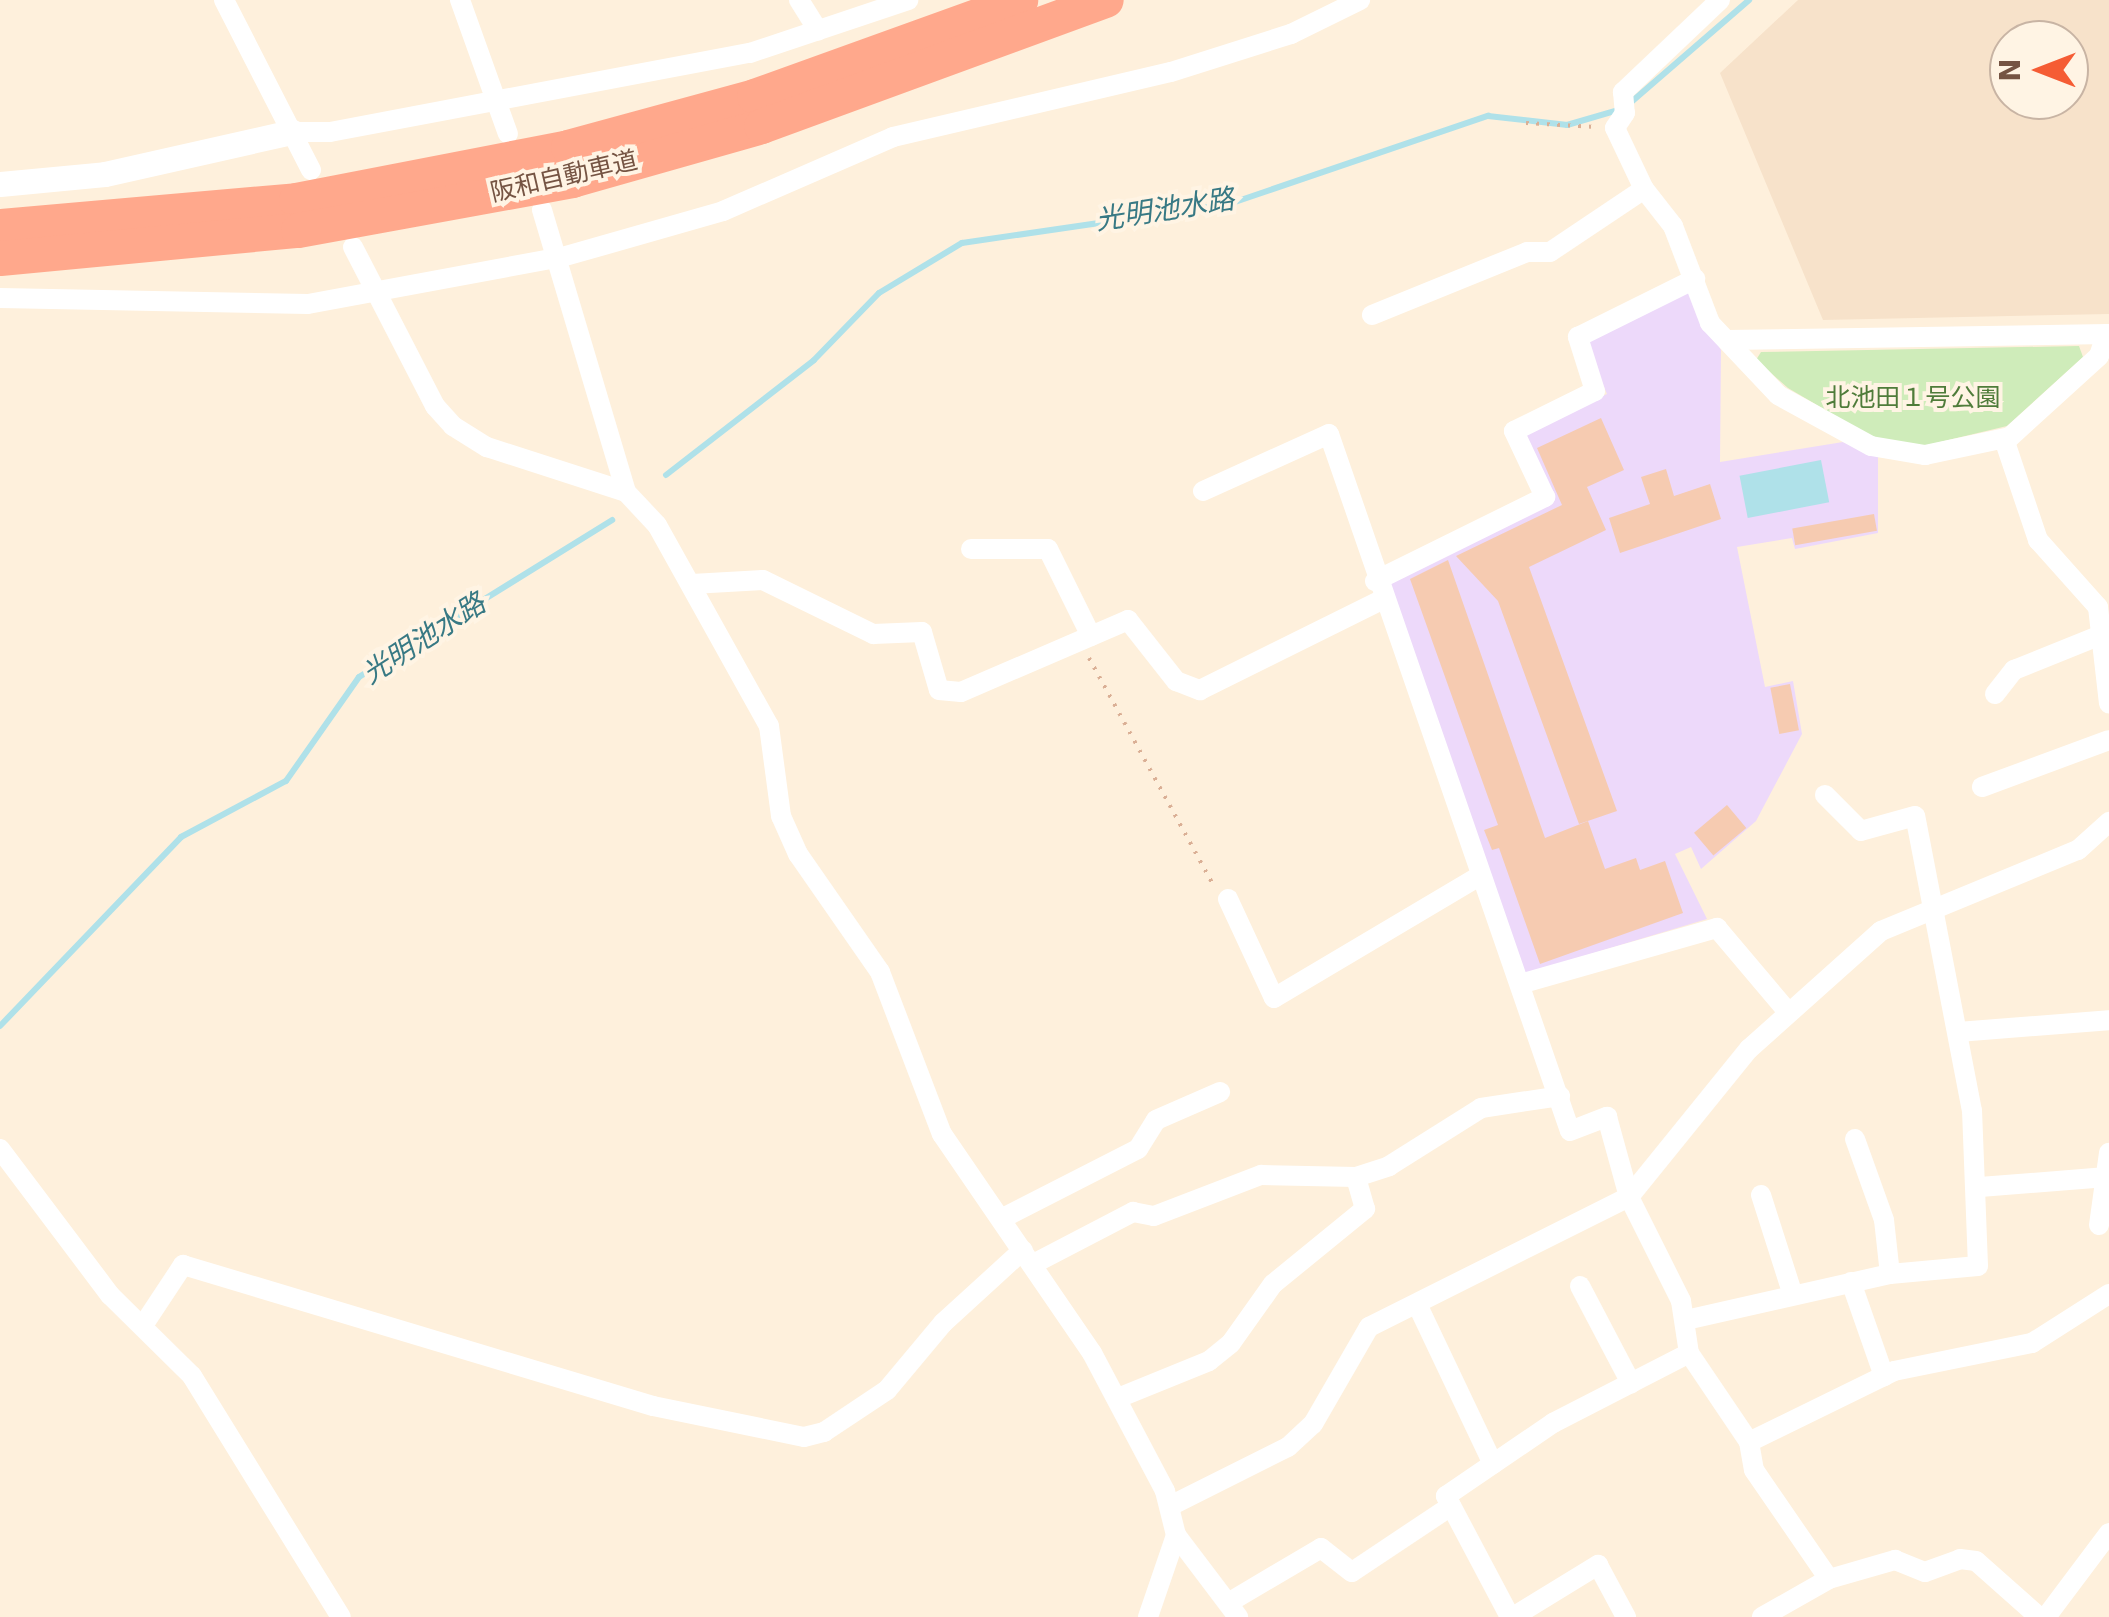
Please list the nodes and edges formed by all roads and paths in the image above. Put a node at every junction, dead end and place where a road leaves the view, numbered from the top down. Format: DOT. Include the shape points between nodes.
graph roads {
  1 [pos="224,0"];
  2 [pos="460,0"];
  3 [pos="798,0"];
  4 [pos="908,0"];
  5 [pos="1020,0"];
  6 [pos="1106,0"];
  7 [pos="1720,0"];
  8 [pos="1348,3"];
  9 [pos="818,32"];
  10 [pos="492,102"];
  11 [pos="1621,111"];
  12 [pos="1526,123"];
  13 [pos="292,132"];
  14 [pos="508,134"];
  15 [pos="311,170"];
  16 [pos="0,184"];
  17 [pos="1644,189"];
  18 [pos="542,210"];
  19 [pos="0,226"];
  20 [pos="353,247"];
  21 [pos="0,258"];
  22 [pos="562,258"];
  23 [pos="1695,279"];
  24 [pos="377,295"];
  25 [pos="0,298"];
  26 [pos="1372,316"];
  27 [pos="2108,334"];
  28 [pos="1727,340"];
  29 [pos="2004,439"];
  30 [pos="1203,491"];
  31 [pos="626,492"];
  32 [pos="971,549"];
  33 [pos="692,584"];
  34 [pos="1378,590"];
  35 [pos="2102,622"];
  36 [pos="1085,638"];
  37 [pos="1996,694"];
  38 [pos="2109,703"];
  39 [pos="2109,740"];
  40 [pos="1982,787"];
  41 [pos="1825,795"];
  42 [pos="2109,822"];
  43 [pos="1478,877"];
  44 [pos="1228,900"];
  45 [pos="1939,909"];
  46 [pos="1520,984"];
  47 [pos="1788,1012"];
  48 [pos="2109,1020"];
  49 [pos="1958,1032"];
  50 [pos="1220,1092"];
  51 [pos="1560,1096"];
  52 [pos="1856,1139"];
  53 [pos="0,1149"];
  54 [pos="2109,1153"];
  55 [pos="1356,1177"];
  56 [pos="2107,1177"];
  57 [pos="1980,1187"];
  58 [pos="1762,1195"];
  59 [pos="1628,1197"];
  60 [pos="1000,1219"];
  61 [pos="2099,1226"];
  62 [pos="1028,1257"];
  63 [pos="1890,1274"];
  64 [pos="1851,1282"];
  65 [pos="1580,1286"];
  66 [pos="2109,1294"];
  67 [pos="1793,1295"];
  68 [pos="1417,1304"];
  69 [pos="1686,1320"];
  70 [pos="144,1324"];
  71 [pos="1689,1353"];
  72 [pos="1884,1376"];
  73 [pos="1631,1383"];
  74 [pos="1118,1398"];
  75 [pos="1749,1442"];
  76 [pos="1493,1464"];
  77 [pos="1170,1506"];
  78 [pos="1451,1506"];
  79 [pos="2105,1525"];
  80 [pos="1176,1534"];
  81 [pos="1829,1579"];
  82 [pos="1233,1610"];
  83 [pos="340,1617"];
  84 [pos="1148,1617"];
  85 [pos="1511,1617"];
  86 [pos="1626,1617"];
  87 [pos="1762,1617"];
  88 [pos="2042,1617"];
  1 -- 13 [label="street"];
  2 -- 10 [label="street"];
  3 -- 9 [label="street"];
  4 -- 9 [label="street"];
  5 -- 19 [label="highway, 阪和自動車道" via="754,96 568,147 296,200"];
  6 -- 21 [label="highway, 阪和自動車道" via="761,126 572,180 298,230"];
  7 -- 11 [label="street"];
  8 -- 22 [label="street" via="1291,34 1171,72 909,132 723,212"];
  9 -- 10 [label="street"];
  10 -- 13 [label="street"];
  10 -- 14 [label="street"];
  11 -- 12 [label="path"];
  11 -- 17 [label="street"];
  13 -- 15 [label="street"];
  13 -- 16 [label="street" via="105,174"];
  17 -- 23 [label="street" via="1673,226"];
  17 -- 26 [label="street" via="1550,252 1528,252"];
  18 -- 22 [label="street"];
  20 -- 24 [label="street"];
  22 -- 24 [label="street"];
  22 -- 31 [label="street"];
  23 -- 28 [label="street" via="1710,323"];
  23 -- 34 [label="street" via="1578,336 1595,390 1514,431 1545,497"];
  24 -- 25 [label="street" via="229,307"];
  24 -- 31 [label="street" via="434,406 453,426 488,446"];
  27 -- 28 [label="street"];
  27 -- 29 [label="street" via="2099,356"];
  28 -- 29 [label="street" via="1778,396 1887,453 1926,455"];
  29 -- 35 [label="street" via="2038,540"];
  30 -- 34 [label="street" via="1329,434"];
  31 -- 33 [label="street" via="658,525"];
  32 -- 36 [label="street" via="1048,549"];
  33 -- 36 [label="street" via="763,580 873,634 922,632 939,690 961,692"];
  33 -- 60 [label="street" via="769,726 782,816 798,854 880,972 942,1134"];
  34 -- 36 [label="street" via="1200,690 1176,681 1128,620"];
  34 -- 43 [label="street"];
  35 -- 37 [label="street" via="2014,670"];
  35 -- 38 [label="street"];
  36 -- 44 [label="path" via="1162,799"];
  39 -- 40 [label="street"];
  41 -- 45 [label="street" via="1862,831 1916,816"];
  42 -- 45 [label="street" via="2078,850"];
  43 -- 44 [label="street" via="1274,998"];
  43 -- 46 [label="street"];
  45 -- 47 [label="street" via="1882,932"];
  45 -- 49 [label="street"];
  46 -- 47 [label="street" via="1718,928"];
  46 -- 51 [label="street"];
  47 -- 59 [label="street"];
  48 -- 49 [label="street"];
  49 -- 57 [label="street"];
  50 -- 60 [label="street" via="1156,1120 1138,1149"];
  51 -- 55 [label="street" via="1481,1108 1388,1166"];
  51 -- 59 [label="street" via="1570,1131 1607,1117"];
  52 -- 63 [label="street" via="1884,1220"];
  53 -- 70 [label="street" via="110,1295"];
  54 -- 56 [label="street"];
  55 -- 62 [label="street" via="1246,1177 1154,1216 1133,1212"];
  55 -- 74 [label="street" via="1364,1209 1273,1284 1230,1343 1209,1361"];
  56 -- 57 [label="street"];
  56 -- 61 [label="street"];
  57 -- 63 [label="street" via="1978,1266"];
  58 -- 67 [label="street"];
  59 -- 68 [label="street"];
  59 -- 69 [label="street"];
  60 -- 62 [label="street"];
  62 -- 70 [label="street" via="943,1323 887,1390 824,1432 804,1437 653,1406 183,1265"];
  62 -- 74 [label="street"];
  63 -- 64 [label="street"];
  64 -- 67 [label="street"];
  64 -- 72 [label="street"];
  65 -- 73 [label="street"];
  66 -- 72 [label="street" via="2032,1343"];
  67 -- 69 [label="street"];
  68 -- 76 [label="street"];
  68 -- 77 [label="street" via="1369,1326 1326,1407 1288,1446"];
  69 -- 71 [label="street"];
  70 -- 83 [label="street" via="192,1376"];
  71 -- 73 [label="street"];
  71 -- 75 [label="street"];
  72 -- 75 [label="street"];
  73 -- 76 [label="street"];
  74 -- 77 [label="street"];
  75 -- 81 [label="street" via="1754,1470"];
  76 -- 78 [label="street" via="1446,1496"];
  77 -- 80 [label="street"];
  78 -- 82 [label="street" via="1352,1572 1321,1548"];
  78 -- 85 [label="street"];
  79 -- 88 [label="street"];
  80 -- 82 [label="street"];
  80 -- 84 [label="street"];
  81 -- 87 [label="street"];
  81 -- 88 [label="street" via="1896,1560 1925,1572 1976,1561"];
  85 -- 86 [label="street" via="1598,1565"];
}
